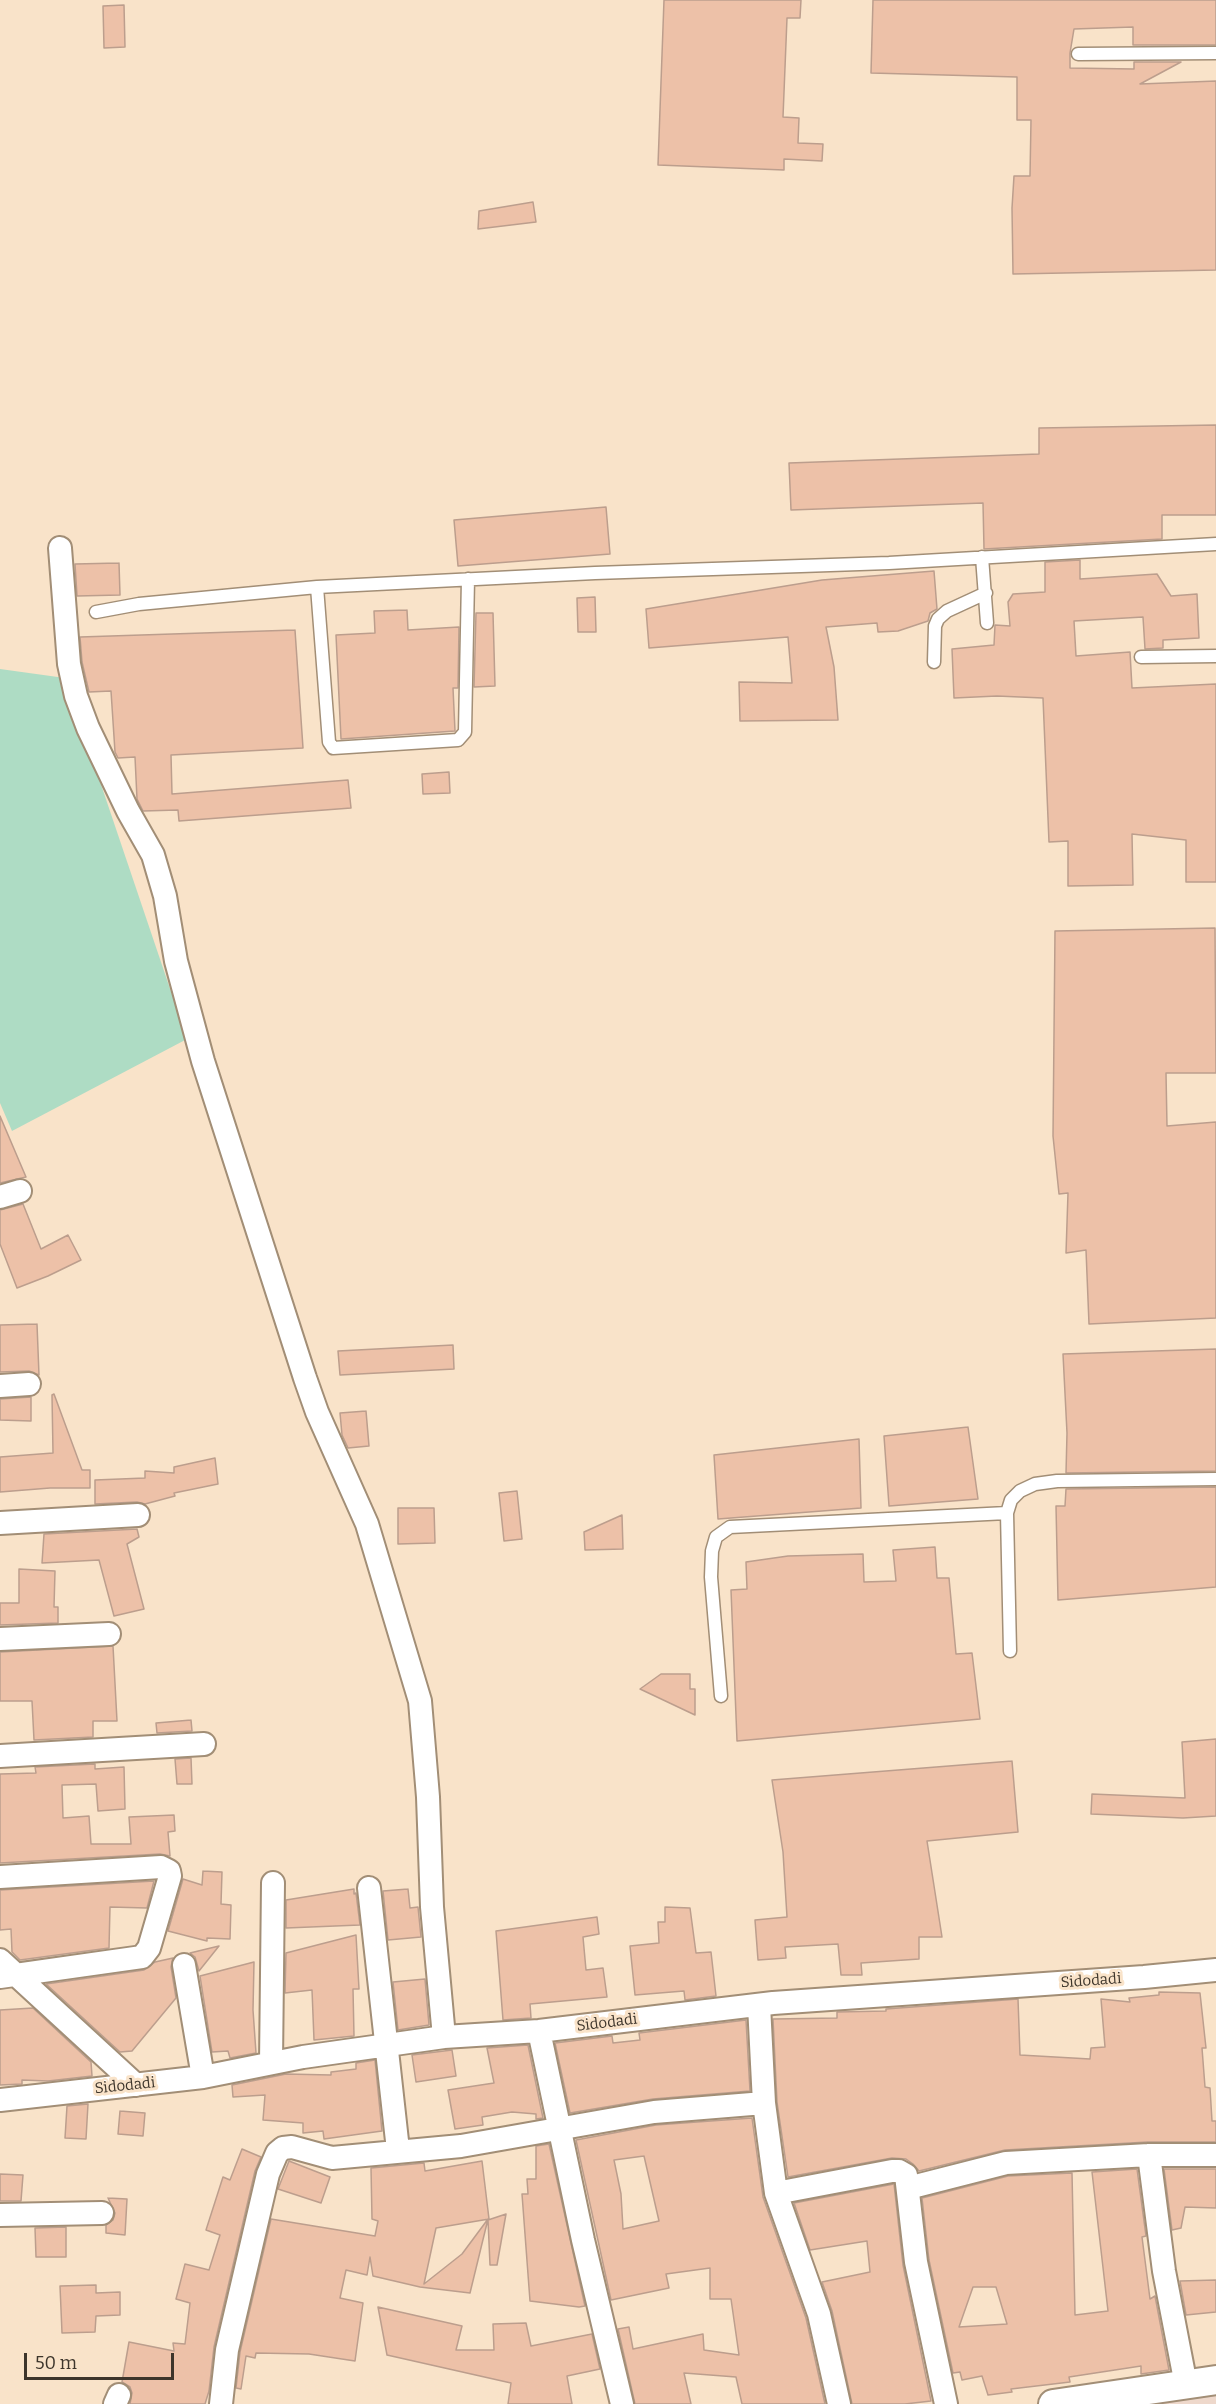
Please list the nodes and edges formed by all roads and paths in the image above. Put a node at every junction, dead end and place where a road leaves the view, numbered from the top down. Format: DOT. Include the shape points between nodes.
graph roads {
  1 [pos="1216,53"];
  2 [pos="1078,54"];
  3 [pos="1216,544"];
  4 [pos="60,548"];
  5 [pos="982,557"];
  6 [pos="468,579"];
  7 [pos="317,587"];
  8 [pos="986,593"];
  9 [pos="96,612"];
  10 [pos="987,623"];
  11 [pos="1216,656"];
  12 [pos="1141,657"];
  13 [pos="934,662"];
  14 [pos="29,1384"];
  15 [pos="0,1386"];
  16 [pos="1216,1479"];
  17 [pos="1006,1513"];
  18 [pos="138,1515"];
  19 [pos="0,1523"];
  20 [pos="109,1634"];
  21 [pos="0,1639"];
  22 [pos="1010,1651"];
  23 [pos="721,1696"];
  24 [pos="204,1744"];
  25 [pos="0,1756"];
  26 [pos="0,1876"];
  27 [pos="273,1883"];
  28 [pos="369,1888"];
  29 [pos="184,1965"];
  30 [pos="1216,1970"];
  31 [pos="5,1971"];
  32 [pos="759,2005"];
  33 [pos="539,2031"];
  34 [pos="444,2037"];
  35 [pos="387,2044"];
  36 [pos="271,2063"];
  37 [pos="203,2078"];
  38 [pos="136,2085"];
  39 [pos="0,2100"];
  40 [pos="764,2103"];
  41 [pos="560,2129"];
  42 [pos="399,2150"];
  43 [pos="1149,2155"];
  44 [pos="1216,2155"];
  45 [pos="908,2188"];
  46 [pos="776,2193"];
  47 [pos="102,2213"];
  48 [pos="0,2215"];
  49 [pos="1216,2380"];
  50 [pos="1186,2385"];
  51 [pos="1081,2402"];
  52 [pos="221,2404"];
  53 [pos="622,2404"];
  54 [pos="839,2404"];
  55 [pos="946,2404"];
  56 [pos="1053,2404"];
  1 -- 2 [label="lane"];
  3 -- 5 [label="lane"];
  4 -- 34 [label="street" via="69,664 76,696 128,811 153,855 203,1062 317,1412 367,1524 420,1701"];
  5 -- 6 [label="lane"];
  5 -- 8 [label="lane"];
  6 -- 7 [label="lane"];
  6 -- 7 [label="lane" via="465,732 458,740 333,748 329,742"];
  7 -- 9 [label="lane" via="139,604"];
  8 -- 10 [label="lane"];
  8 -- 13 [label="lane" via="938,619"];
  11 -- 12 [label="lane"];
  14 -- 15 [label="street"];
  16 -- 17 [label="lane" via="1035,1484 1020,1491"];
  17 -- 22 [label="lane"];
  17 -- 23 [label="lane" via="730,1527 716,1537 712,1551"];
  18 -- 19 [label="street"];
  20 -- 21 [label="street"];
  24 -- 25 [label="street"];
  26 -- 31 [label="street" via="161,1867 169,1871 148,1948 142,1957"];
  27 -- 36 [label="street"];
  28 -- 35 [label="street"];
  29 -- 37 [label="street"];
  30 -- 32 [label="street, Sidodadi"];
  31 -- 38 [label="street"];
  32 -- 33 [label="street, Sidodadi"];
  32 -- 40 [label="street"];
  33 -- 34 [label="street, Sidodadi"];
  33 -- 41 [label="street"];
  34 -- 35 [label="street, Sidodadi"];
  35 -- 36 [label="street, Sidodadi"];
  35 -- 42 [label="street"];
  36 -- 37 [label="street, Sidodadi"];
  37 -- 38 [label="street, Sidodadi"];
  38 -- 39 [label="street, Sidodadi"];
  40 -- 41 [label="street" via="654,2112"];
  40 -- 46 [label="street"];
  41 -- 42 [label="street" via="461,2146"];
  41 -- 53 [label="street"];
  42 -- 52 [label="street" via="332,2158 292,2147 277,2153 268,2174 227,2350"];
  43 -- 44 [label="street"];
  43 -- 45 [label="street" via="1006,2163"];
  43 -- 50 [label="street" via="1164,2271"];
  45 -- 46 [label="street" via="904,2172 892,2171"];
  45 -- 55 [label="street" via="916,2262"];
  46 -- 54 [label="street" via="817,2306"];
  47 -- 48 [label="street"];
  49 -- 50 [label="street"];
  50 -- 51 [label="street"];
  51 -- 56 [label="street"];
}
